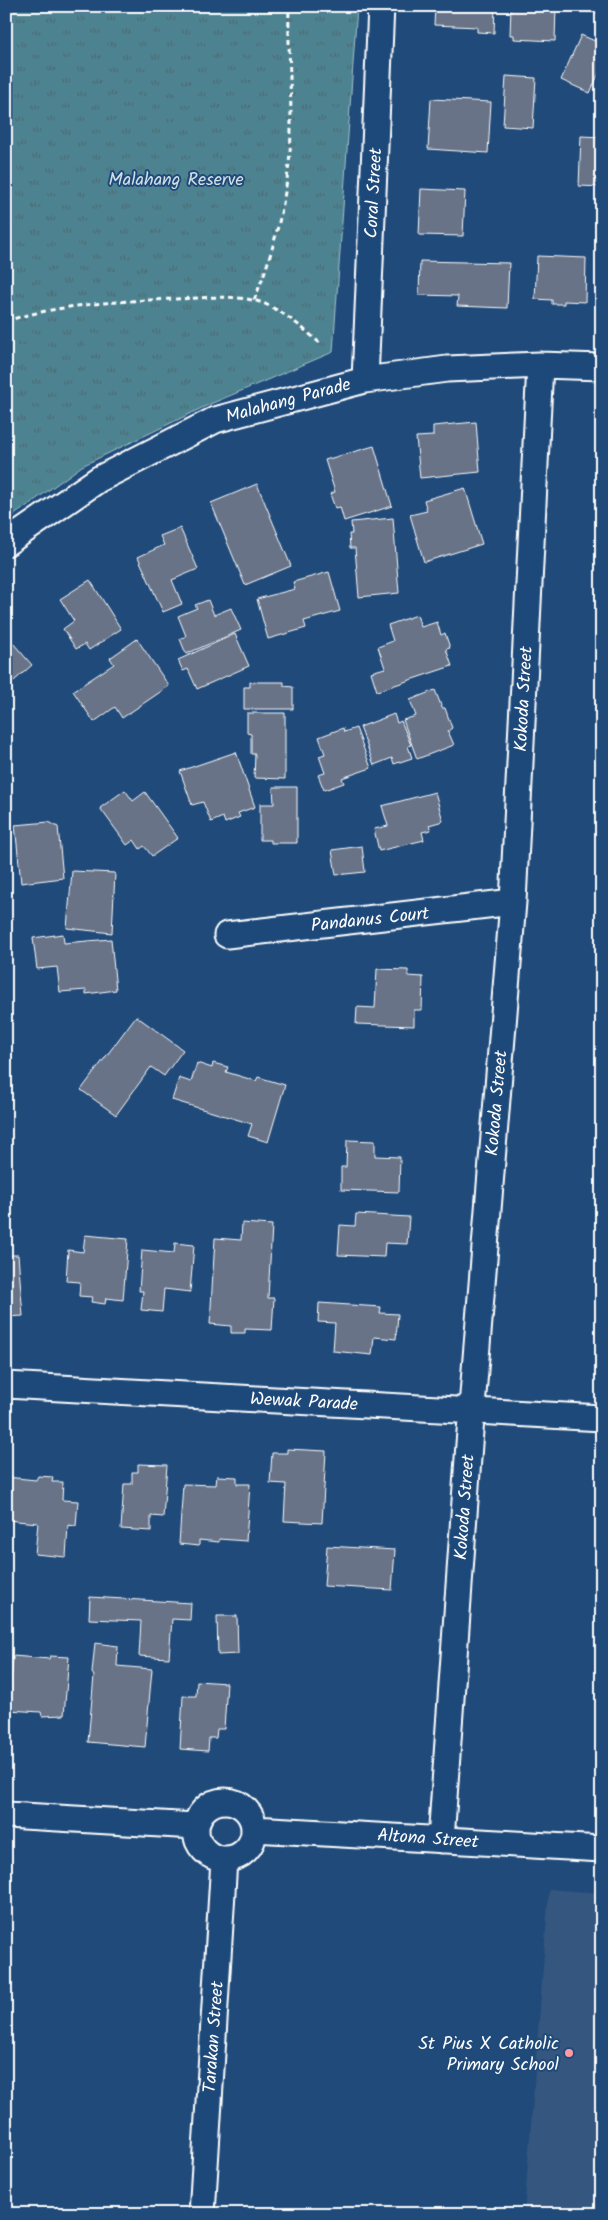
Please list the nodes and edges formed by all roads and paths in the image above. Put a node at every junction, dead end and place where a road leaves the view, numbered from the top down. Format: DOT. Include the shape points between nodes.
graph roads {
  1 [pos="289,6"];
  2 [pos="381,6"];
  3 [pos="254,300"];
  4 [pos="6,321"];
  5 [pos="322,344"];
  6 [pos="540,365"];
  7 [pos="602,366"];
  8 [pos="364,380"];
  9 [pos="6,543"];
  10 [pos="512,902"];
  11 [pos="227,935"];
  12 [pos="6,1385"];
  13 [pos="472,1410"];
  14 [pos="602,1418"];
  15 [pos="6,1815"];
  16 [pos="195,1826"];
  17 [pos="254,1829"];
  18 [pos="441,1840"];
  19 [pos="602,1849"];
  20 [pos="224,1860"];
  21 [pos="202,2214"];
  1 -- 3 [label="path" via="291,127 285,183 278,230"];
  2 -- 8 [label="street, Coral Street"];
  3 -- 4 [label="path" via="206,298 114,302"];
  3 -- 5 [label="path" via="291,318"];
  6 -- 7 [label="street, Malahang Parade"];
  6 -- 8 [label="street, Malahang Parade" via="447,369"];
  6 -- 10 [label="street, Kokoda Street"];
  8 -- 9 [label="street, Malahang Parade" via="214,420 99,479"];
  10 -- 11 [label="street, Pandanus Court"];
  10 -- 13 [label="street, Kokoda Street"];
  12 -- 13 [label="street, Wewak Parade"];
  13 -- 14 [label="street, Wewak Parade"];
  13 -- 18 [label="street, Kokoda Street"];
  15 -- 16 [label="street"];
  16 -- 17 [label="street" via="198,1816 206,1808 226,1800 246,1809"];
  16 -- 20 [label="street" via="196,1839 202,1850"];
  17 -- 18 [label="street, Altona Street"];
  17 -- 20 [label="street" via="246,1851 236,1858"];
  18 -- 19 [label="street, Altona Street"];
  20 -- 21 [label="street, Tarakan Street"];
}
